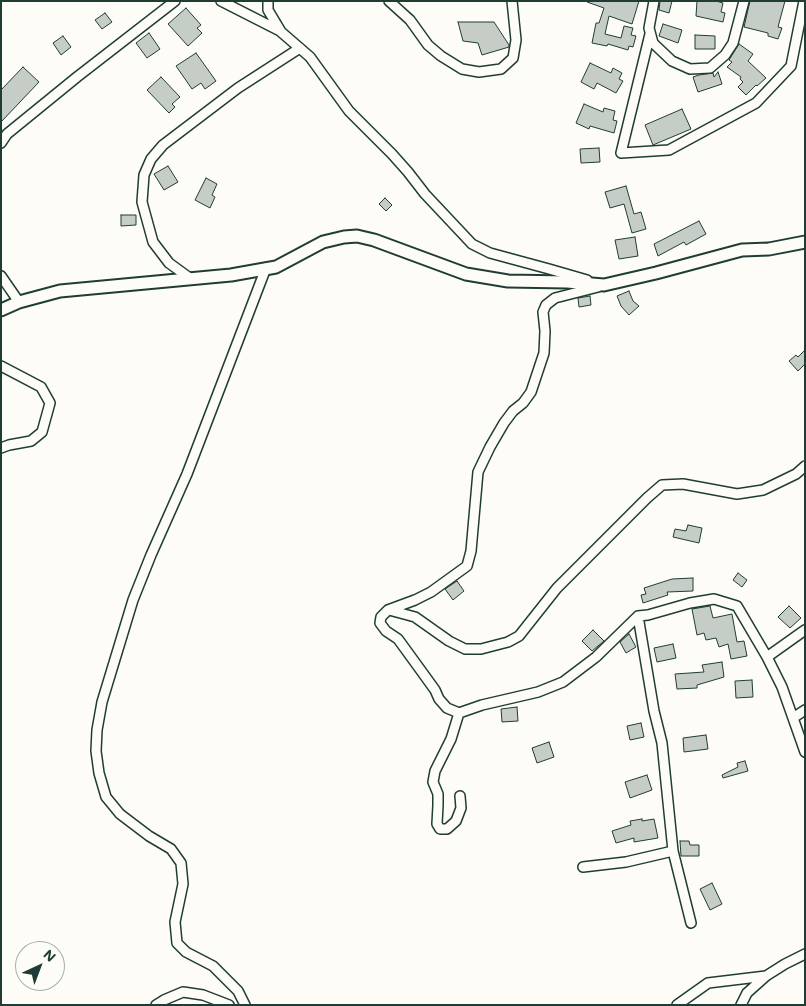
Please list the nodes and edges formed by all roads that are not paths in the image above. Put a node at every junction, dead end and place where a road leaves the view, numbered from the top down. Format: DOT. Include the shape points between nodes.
graph roads {
  1 [pos="175,1"];
  2 [pos="221,1"];
  3 [pos="268,1"];
  4 [pos="389,1"];
  5 [pos="512,1"];
  6 [pos="654,1"];
  7 [pos="744,1"];
  8 [pos="804,1"];
  9 [pos="280,30"];
  10 [pos="650,34"];
  11 [pos="300,48"];
  12 [pos="1,143"];
  13 [pos="805,242"];
  14 [pos="266,268"];
  15 [pos="1,276"];
  16 [pos="191,279"];
  17 [pos="604,285"];
  18 [pos="19,302"];
  19 [pos="1,310"];
  20 [pos="1,366"];
  21 [pos="1,448"];
  22 [pos="805,466"];
  23 [pos="388,610"];
  24 [pos="638,616"];
  25 [pos="805,630"];
  26 [pos="767,657"];
  27 [pos="805,710"];
  28 [pos="459,713"];
  29 [pos="793,718"];
  30 [pos="805,752"];
  31 [pos="460,796"];
  32 [pos="674,851"];
  33 [pos="583,867"];
  34 [pos="691,923"];
  35 [pos="805,954"];
  36 [pos="766,976"];
  37 [pos="156,1005"];
  38 [pos="229,1005"];
  39 [pos="245,1005"];
  40 [pos="677,1005"];
  41 [pos="741,1005"];
  1 -- 12 [label="street" via="35,111"];
  2 -- 9 [label="street"];
  3 -- 9 [label="street" via="268,10"];
  4 -- 5 [label="street" via="441,56 462,69 479,72 501,69 513,58 516,40"];
  6 -- 10 [label="street" via="648,28"];
  7 -- 10 [label="street" via="733,43 710,68 690,69 672,61 653,43"];
  8 -- 10 [label="street" via="791,66 756,103 669,150 621,153"];
  9 -- 11 [label="street"];
  11 -- 16 [label="street" via="238,88 163,144 151,159 144,175 142,202 152,242 169,263"];
  11 -- 17 [label="street" via="349,110 472,244 490,253"];
  13 -- 17 [label="street" via="742,250"];
  14 -- 16 [label="street"];
  14 -- 17 [label="street" via="276,267 323,242 357,236 466,274 508,280"];
  14 -- 39 [label="street" via="187,474 133,600 102,702 96,751 106,797 120,814 171,849 181,863 183,884 175,922 177,943 186,952 213,966 238,991"];
  15 -- 18 [label="street"];
  16 -- 18 [label="street" via="60,291"];
  17 -- 23 [label="street" via="555,298 546,305 543,312 544,353 531,392 504,423 478,472 468,566 430,592"];
  18 -- 19 [label="street"];
  20 -- 21 [label="street" via="41,387 50,403 42,432 31,441"];
  22 -- 23 [label="street" via="763,490 738,494 683,484 662,485 558,588 520,636 508,642 465,650 415,617"];
  23 -- 28 [label="street" via="380,623 398,639 439,699 447,708"];
  24 -- 26 [label="street" via="714,599 736,606"];
  24 -- 28 [label="street" via="596,658 563,682"];
  24 -- 32 [label="street" via="662,743"];
  25 -- 26 [label="street"];
  26 -- 29 [label="street"];
  27 -- 29 [label="street"];
  28 -- 31 [label="street" via="433,782 438,794 437,824 440,830 447,829 456,821"];
  29 -- 30 [label="street"];
  32 -- 33 [label="street" via="626,862"];
  32 -- 34 [label="street"];
  35 -- 36 [label="street"];
  36 -- 40 [label="street" via="708,983"];
  36 -- 41 [label="street" via="747,993"];
  37 -- 38 [label="street" via="183,992 203,994"];
}
